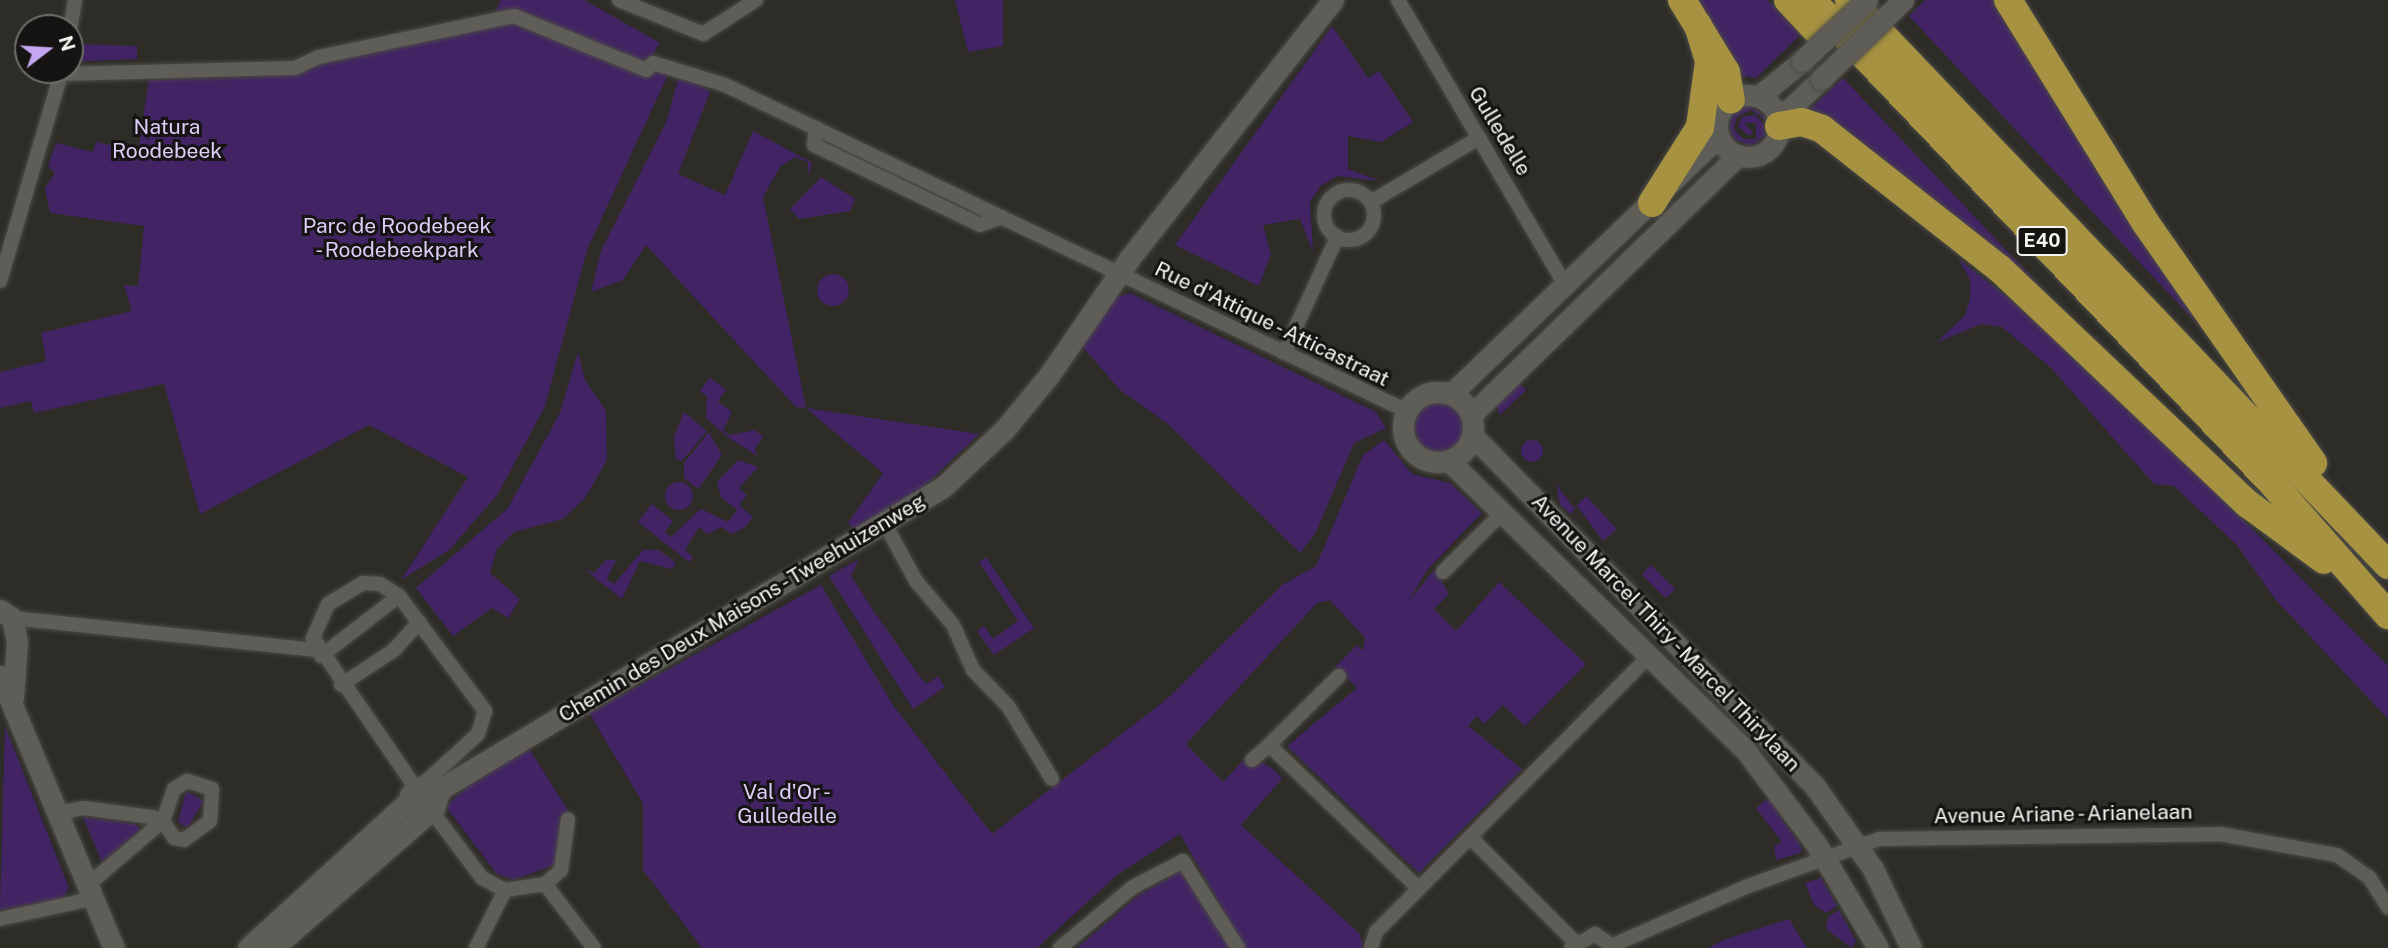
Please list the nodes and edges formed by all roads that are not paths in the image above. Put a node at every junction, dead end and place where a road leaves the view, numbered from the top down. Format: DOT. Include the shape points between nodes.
graph roads {
  1 [pos="619,0"];
  2 [pos="756,0"];
  3 [pos="1334,0"];
  4 [pos="1398,0"];
  5 [pos="1682,0"];
  6 [pos="1788,0"];
  7 [pos="1811,0"];
  8 [pos="1849,0"];
  9 [pos="1870,0"];
  10 [pos="1903,0"];
  11 [pos="2008,0"];
  12 [pos="1698,26"];
  13 [pos="84,72"];
  14 [pos="58,84"];
  15 [pos="1759,96"];
  16 [pos="1731,100"];
  17 [pos="1779,123"];
  18 [pos="1719,136"];
  19 [pos="1479,138"];
  20 [pos="1738,155"];
  21 [pos="1371,202"];
  22 [pos="1651,203"];
  23 [pos="1337,237"];
  24 [pos="1119,274"];
  25 [pos="0,281"];
  26 [pos="1564,285"];
  27 [pos="1284,353"];
  28 [pos="1451,394"];
  29 [pos="1406,411"];
  30 [pos="1472,425"];
  31 [pos="1449,461"];
  32 [pos="2313,463"];
  33 [pos="1503,512"];
  34 [pos="886,526"];
  35 [pos="2290,537"];
  36 [pos="2388,545"];
  37 [pos="2388,565"];
  38 [pos="1443,572"];
  39 [pos="2355,582"];
  40 [pos="399,596"];
  41 [pos="2388,615"];
  42 [pos="9,619"];
  43 [pos="419,622"];
  44 [pos="0,645"];
  45 [pos="319,653"];
  46 [pos="1651,654"];
  47 [pos="0,676"];
  48 [pos="1339,676"];
  49 [pos="341,685"];
  50 [pos="13,698"];
  51 [pos="1269,745"];
  52 [pos="1252,760"];
  53 [pos="1052,779"];
  54 [pos="423,797"];
  55 [pos="57,813"];
  56 [pos="568,819"];
  57 [pos="1470,837"];
  58 [pos="1842,854"];
  59 [pos="545,884"];
  60 [pos="1418,888"];
  61 [pos="505,890"];
  62 [pos="91,891"];
  63 [pos="2388,908"];
  64 [pos="0,919"];
  65 [pos="1573,945"];
  66 [pos="1614,946"];
  67 [pos="114,948"];
  68 [pos="248,948"];
  69 [pos="273,948"];
  70 [pos="476,948"];
  71 [pos="594,948"];
  72 [pos="1060,948"];
  73 [pos="1238,948"];
  74 [pos="1371,948"];
  75 [pos="1878,948"];
  76 [pos="1911,948"];
  1 -- 2 [label="street" via="703,34"];
  3 -- 24 [label="main road, Chemin des Deux Maisons - Tweehuizenweg"];
  4 -- 19 [label="street, Gulledelle"];
  5 -- 12 [label="highway"];
  6 -- 35 [label="highway, E40"];
  7 -- 39 [label="highway, E40" via="2272,483"];
  8 -- 37 [label="highway, E40"];
  9 -- 15 [label="main road, bridge"];
  9 -- 32 [label="highway, E40"];
  10 -- 17 [label="main road, bridge"];
  11 -- 32 [label="highway" via="2166,255 2270,393"];
  12 -- 16 [label="highway" via="1726,72"];
  12 -- 22 [label="highway" via="1709,61 1700,127"];
  13 -- 24 [label="street, Rue d'Attique - Atticastraat" via="281,70 514,16 646,70 653,63 725,85"];
  14 -- 25 [label="street"];
  15 -- 16 [label="main road"];
  15 -- 17 [label="main road"];
  16 -- 18 [label="main road" via="1719,116"];
  17 -- 20 [label="main road" via="1767,151"];
  17 -- 35 [label="highway" via="1801,122 1822,129 2000,269"];
  18 -- 20 [label="main road"];
  18 -- 22 [label="main road"];
  19 -- 21 [label="street"];
  19 -- 26 [label="street, Gulledelle"];
  20 -- 30 [label="main road"];
  21 -- 23 [label="street" via="1375,216 1366,234"];
  21 -- 23 [label="street" via="1354,190 1331,197 1324,218"];
  22 -- 26 [label="main road"];
  23 -- 27 [label="street"];
  24 -- 27 [label="street, Rue d'Attique - Atticastraat"];
  24 -- 34 [label="main road, Chemin des Deux Maisons - Tweehuizenweg" via="1004,430 943,487"];
  26 -- 28 [label="main road"];
  27 -- 29 [label="street, Rue d'Attique - Atticastraat"];
  28 -- 29 [label="main road" via="1429,393"];
  28 -- 30 [label="main road"];
  29 -- 31 [label="main road" via="1403,432 1413,452 1434,462"];
  30 -- 31 [label="main road"];
  30 -- 58 [label="main road, Avenue Marcel Thiry - Marcel Thirylaan" via="1814,785"];
  31 -- 33 [label="main road, Avenue Marcel Thiry - Marcel Thirylaan"];
  32 -- 36 [label="highway, E40"];
  33 -- 38 [label="street"];
  33 -- 46 [label="main road, Avenue Marcel Thiry - Marcel Thirylaan"];
  34 -- 53 [label="street" via="916,581 953,625 978,678 1008,706"];
  34 -- 54 [label="main road, Chemin des Deux Maisons - Tweehuizenweg"];
  35 -- 39 [label="highway, E40"];
  39 -- 41 [label="highway, E40"];
  40 -- 43 [label="street"];
  40 -- 45 [label="street"];
  40 -- 45 [label="street" via="380,584 339,595 318,620"];
  42 -- 44 [label="main road"];
  42 -- 45 [label="street"];
  42 -- 50 [label="main road"];
  43 -- 49 [label="street" via="394,650"];
  43 -- 54 [label="street" via="486,717 478,734"];
  45 -- 49 [label="street"];
  46 -- 57 [label="street"];
  46 -- 58 [label="main road, Avenue Marcel Thiry - Marcel Thirylaan"];
  47 -- 50 [label="main road"];
  48 -- 51 [label="street"];
  49 -- 54 [label="street"];
  50 -- 55 [label="main road"];
  51 -- 52 [label="street"];
  51 -- 60 [label="street"];
  54 -- 61 [label="street" via="482,878"];
  54 -- 68 [label="main road, Chemin des Deux Maisons - Tweehuizenweg"];
  54 -- 69 [label="main road, Chemin des Deux Maisons - Tweehuizenweg"];
  55 -- 62 [label="main road" via="59,835"];
  55 -- 62 [label="street" via="83,808 163,821"];
  56 -- 59 [label="street" via="566,858"];
  57 -- 60 [label="street"];
  57 -- 65 [label="street"];
  58 -- 63 [label="street, Avenue Ariane - Arianelaan" via="1879,838 2220,834 2337,855 2369,877"];
  58 -- 66 [label="street, Avenue Ariane - Arianelaan" via="1748,886"];
  58 -- 75 [label="main road, Avenue Marcel Thiry - Marcel Thirylaan"];
  58 -- 76 [label="main road, Avenue Marcel Thiry - Marcel Thirylaan"];
  59 -- 61 [label="street"];
  59 -- 71 [label="street"];
  60 -- 74 [label="street" via="1376,932"];
  61 -- 70 [label="street"];
  62 -- 64 [label="street"];
  62 -- 67 [label="main road"];
  65 -- 66 [label="street" via="1595,934"];
  72 -- 73 [label="street" via="1133,887 1183,861"];
}
